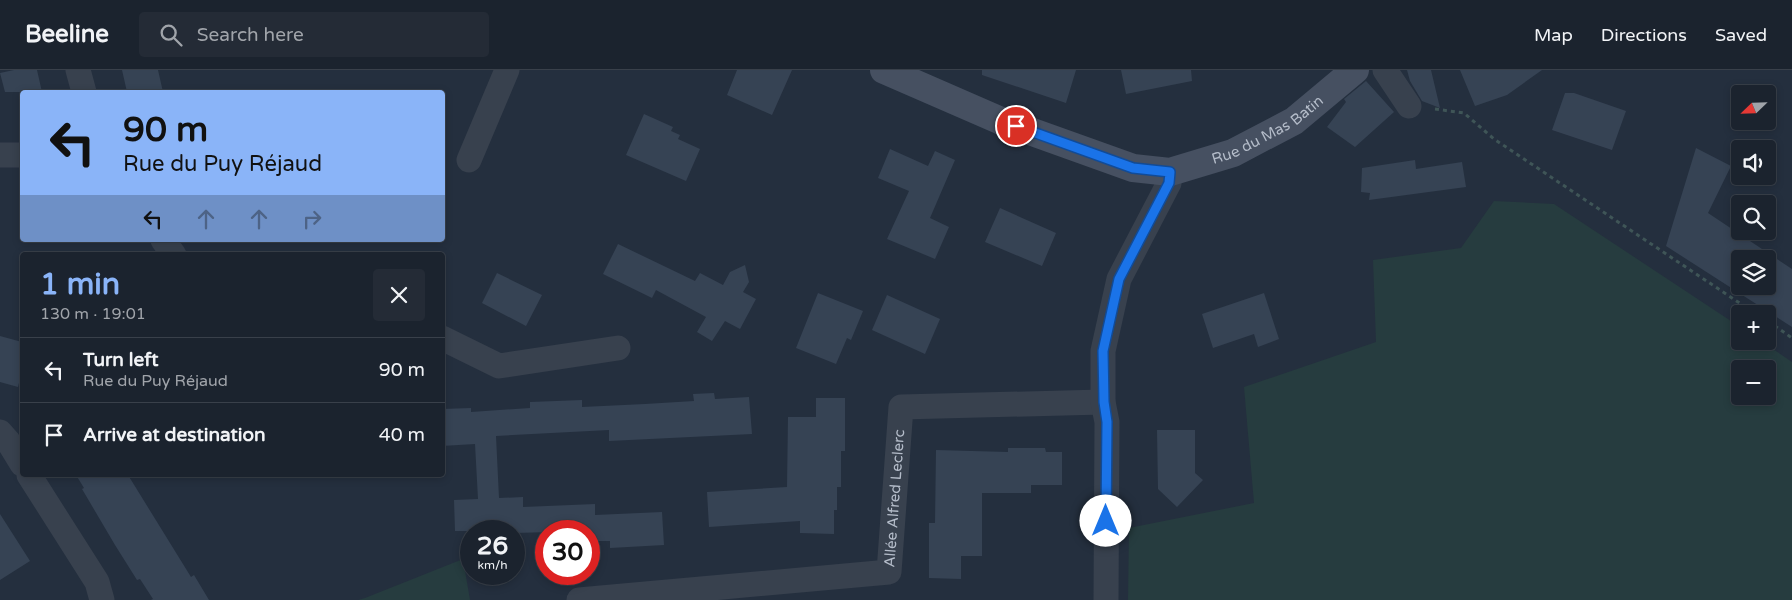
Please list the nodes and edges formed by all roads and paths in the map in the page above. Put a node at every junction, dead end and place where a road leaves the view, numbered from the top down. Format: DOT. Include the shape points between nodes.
graph roads {
  1 [pos="78,70"];
  2 [pos="507,70"];
  3 [pos="884,70"];
  4 [pos="1355,70"];
  5 [pos="1384,70"];
  6 [pos="83,90"];
  7 [pos="1409,106"];
  8 [pos="0,155"];
  9 [pos="20,155"];
  10 [pos="469,160"];
  11 [pos="1170,172"];
  12 [pos="1743,305"];
  13 [pos="1776,327"];
  14 [pos="1792,338"];
  15 [pos="445,339"];
  16 [pos="618,348"];
  17 [pos="1104,402"];
  18 [pos="0,432"];
  19 [pos="20,461"];
  20 [pos="30,477"];
  21 [pos="102,600"];
  22 [pos="579,600"];
  23 [pos="1106,600"];
  1 -- 6 [label="street"];
  2 -- 10 [label="street"];
  3 -- 11 [label="street" via="999,120 1124,165"];
  4 -- 11 [label="street, Rue du Mas Batin" via="1294,121 1233,153"];
  5 -- 7 [label="street"];
  7 -- 12 [label="path" via="1464,113 1494,139"];
  8 -- 9 [label="street"];
  11 -- 17 [label="street" via="1169,183 1119,279 1103,351"];
  13 -- 14 [label="path"];
  15 -- 16 [label="street" via="499,366"];
  17 -- 22 [label="street, Allée Alfred Leclerc" via="901,407 889,572"];
  17 -- 23 [label="street" via="1107,422"];
  18 -- 19 [label="street"];
  20 -- 21 [label="street" via="97,582"];
}
